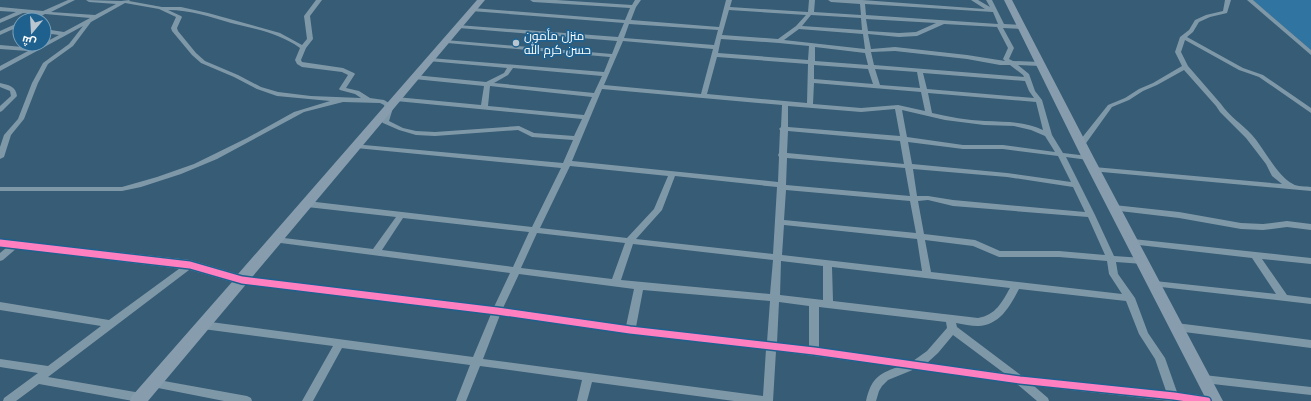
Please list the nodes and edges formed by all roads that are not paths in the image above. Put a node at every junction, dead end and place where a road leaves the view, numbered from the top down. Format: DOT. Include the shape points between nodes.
graph roads {
  1 [pos="72,0"];
  2 [pos="89,0"];
  3 [pos="319,0"];
  4 [pos="481,0"];
  5 [pos="533,0"];
  6 [pos="729,0"];
  7 [pos="812,0"];
  8 [pos="831,0"];
  9 [pos="974,0"];
  10 [pos="989,0"];
  11 [pos="1008,0"];
  12 [pos="1228,0"];
  13 [pos="1250,0"];
  14 [pos="128,1"];
  15 [pos="862,2"];
  16 [pos="876,2"];
  17 [pos="636,4"];
  18 [pos="160,8"];
  19 [pos="728,8"];
  20 [pos="0,9"];
  21 [pos="473,10"];
  22 [pos="24,11"];
  23 [pos="34,12"];
  24 [pos="45,12"];
  25 [pos="811,12"];
  26 [pos="994,12"];
  27 [pos="52,14"];
  28 [pos="96,17"];
  29 [pos="864,17"];
  30 [pos="0,21"];
  31 [pos="89,22"];
  32 [pos="627,22"];
  33 [pos="952,23"];
  34 [pos="0,26"];
  35 [pos="459,26"];
  36 [pos="1001,26"];
  37 [pos="798,27"];
  38 [pos="1022,27"];
  39 [pos="12,28"];
  40 [pos="722,30"];
  41 [pos="52,32"];
  42 [pos="865,32"];
  43 [pos="0,33"];
  44 [pos="66,34"];
  45 [pos="719,37"];
  46 [pos="1183,37"];
  47 [pos="621,38"];
  48 [pos="52,41"];
  49 [pos="447,41"];
  50 [pos="779,41"];
  51 [pos="812,45"];
  52 [pos="0,47"];
  53 [pos="715,47"];
  54 [pos="12,48"];
  55 [pos="303,48"];
  56 [pos="867,51"];
  57 [pos="31,52"];
  58 [pos="1311,53"];
  59 [pos="714,55"];
  60 [pos="614,56"];
  61 [pos="430,60"];
  62 [pos="810,62"];
  63 [pos="1010,63"];
  64 [pos="1040,64"];
  65 [pos="511,66"];
  66 [pos="870,67"];
  67 [pos="1185,67"];
  68 [pos="0,69"];
  69 [pos="920,72"];
  70 [pos="606,74"];
  71 [pos="414,77"];
  72 [pos="1028,79"];
  73 [pos="810,82"];
  74 [pos="486,84"];
  75 [pos="0,85"];
  76 [pos="601,87"];
  77 [pos="877,87"];
  78 [pos="925,90"];
  79 [pos="597,95"];
  80 [pos="704,97"];
  81 [pos="343,100"];
  82 [pos="368,100"];
  83 [pos="1039,100"];
  84 [pos="392,104"];
  85 [pos="785,104"];
  86 [pos="810,104"];
  87 [pos="484,107"];
  88 [pos="898,107"];
  89 [pos="0,110"];
  90 [pos="1311,111"];
  91 [pos="930,114"];
  92 [pos="587,117"];
  93 [pos="783,130"];
  94 [pos="1048,135"];
  95 [pos="577,138"];
  96 [pos="904,139"];
  97 [pos="1081,144"];
  98 [pos="356,146"];
  99 [pos="782,155"];
  100 [pos="1061,155"];
  101 [pos="0,157"];
  102 [pos="1088,158"];
  103 [pos="566,164"];
  104 [pos="907,165"];
  105 [pos="1094,169"];
  106 [pos="672,174"];
  107 [pos="1075,185"];
  108 [pos="782,186"];
  109 [pos="1292,187"];
  110 [pos="0,189"];
  111 [pos="1311,189"];
  112 [pos="914,199"];
  113 [pos="307,204"];
  114 [pos="1114,208"];
  115 [pos="1091,214"];
  116 [pos="401,215"];
  117 [pos="779,222"];
  118 [pos="1311,227"];
  119 [pos="534,231"];
  120 [pos="920,236"];
  121 [pos="276,240"];
  122 [pos="630,240"];
  123 [pos="1133,242"];
  124 [pos="0,244"];
  125 [pos="15,245"];
  126 [pos="376,252"];
  127 [pos="1254,255"];
  128 [pos="776,257"];
  129 [pos="1110,257"];
  130 [pos="0,258"];
  131 [pos="1143,261"];
  132 [pos="1311,261"];
  133 [pos="827,263"];
  134 [pos="190,265"];
  135 [pos="516,269"];
  136 [pos="927,274"];
  137 [pos="242,280"];
  138 [pos="616,282"];
  139 [pos="1155,284"];
  140 [pos="1016,285"];
  141 [pos="640,286"];
  142 [pos="774,298"];
  143 [pos="1130,298"];
  144 [pos="1284,298"];
  145 [pos="1311,301"];
  146 [pos="814,302"];
  147 [pos="828,304"];
  148 [pos="0,306"];
  149 [pos="497,311"];
  150 [pos="111,324"];
  151 [pos="951,324"];
  152 [pos="203,325"];
  153 [pos="1176,327"];
  154 [pos="630,330"];
  155 [pos="340,343"];
  156 [pos="1311,344"];
  157 [pos="771,347"];
  158 [pos="814,351"];
  159 [pos="476,361"];
  160 [pos="0,363"];
  161 [pos="914,365"];
  162 [pos="49,370"];
  163 [pos="588,376"];
  164 [pos="1204,378"];
  165 [pos="37,380"];
  166 [pos="1020,380"];
  167 [pos="154,383"];
  168 [pos="1311,391"];
  169 [pos="1175,398"];
  170 [pos="140,399"];
  171 [pos="8,401"];
  172 [pos="247,401"];
  173 [pos="307,401"];
  174 [pos="461,401"];
  175 [pos="582,401"];
  176 [pos="767,401"];
  177 [pos="871,401"];
  178 [pos="1044,401"];
  179 [pos="1207,401"];
  180 [pos="1215,401"];
  1 -- 24 [label="street"];
  2 -- 14 [label="street"];
  3 -- 55 [label="street" via="307,16 310,39"];
  4 -- 21 [label="street"];
  5 -- 17 [label="street"];
  6 -- 19 [label="street"];
  7 -- 25 [label="street"];
  8 -- 15 [label="street"];
  9 -- 26 [label="street"];
  10 -- 26 [label="street"];
  11 -- 38 [label="street"];
  12 -- 46 [label="street" via="1225,12 1198,21"];
  13 -- 58 [label="street"];
  14 -- 18 [label="street"];
  14 -- 28 [label="street"];
  15 -- 16 [label="street"];
  15 -- 29 [label="street"];
  16 -- 26 [label="street"];
  17 -- 32 [label="street"];
  18 -- 55 [label="street" via="176,8 274,32"];
  18 -- 81 [label="street" via="179,17 175,31 203,62 277,94"];
  19 -- 25 [label="street"];
  19 -- 40 [label="street"];
  20 -- 22 [label="street"];
  21 -- 32 [label="street"];
  21 -- 35 [label="street"];
  22 -- 23 [label="street"];
  22 -- 30 [label="street"];
  25 -- 29 [label="street"];
  25 -- 37 [label="street"];
  26 -- 36 [label="street"];
  27 -- 28 [label="street"];
  28 -- 31 [label="street"];
  29 -- 33 [label="street"];
  29 -- 42 [label="street"];
  31 -- 44 [label="street"];
  31 -- 101 [label="street" via="71,45 46,63 21,119 8,135"];
  32 -- 40 [label="street"];
  32 -- 47 [label="street"];
  33 -- 36 [label="street"];
  33 -- 42 [label="street" via="935,25 917,34 885,35"];
  34 -- 39 [label="street"];
  35 -- 47 [label="street"];
  35 -- 49 [label="street"];
  36 -- 38 [label="street"];
  36 -- 63 [label="street" via="1011,48 1006,57"];
  37 -- 42 [label="street"];
  37 -- 50 [label="street"];
  38 -- 64 [label="street"];
  39 -- 43 [label="street"];
  40 -- 45 [label="street"];
  41 -- 44 [label="street"];
  42 -- 56 [label="street"];
  44 -- 48 [label="street"];
  45 -- 50 [label="street"];
  45 -- 53 [label="street"];
  46 -- 67 [label="street" via="1178,52"];
  46 -- 90 [label="street" via="1241,69 1261,76"];
  47 -- 53 [label="street"];
  47 -- 60 [label="street"];
  49 -- 60 [label="street"];
  49 -- 61 [label="street"];
  50 -- 51 [label="street"];
  51 -- 56 [label="street"];
  51 -- 62 [label="street"];
  52 -- 54 [label="street"];
  53 -- 59 [label="street"];
  55 -- 82 [label="street" via="299,63 311,67 343,70 352,74 342,89 357,92"];
  56 -- 63 [label="street" via="901,50"];
  56 -- 66 [label="street"];
  57 -- 68 [label="street"];
  59 -- 62 [label="street"];
  59 -- 80 [label="street"];
  60 -- 70 [label="street"];
  61 -- 65 [label="street"];
  61 -- 71 [label="street"];
  62 -- 66 [label="street"];
  62 -- 73 [label="street"];
  63 -- 64 [label="street"];
  63 -- 72 [label="street" via="1024,72"];
  64 -- 97 [label="street"];
  65 -- 70 [label="street"];
  65 -- 74 [label="street" via="506,74"];
  66 -- 69 [label="street"];
  66 -- 77 [label="street"];
  67 -- 97 [label="street" via="1110,106"];
  67 -- 109 [label="street" via="1220,105 1222,111 1249,136 1275,174"];
  69 -- 72 [label="street"];
  69 -- 78 [label="street"];
  70 -- 76 [label="street"];
  71 -- 74 [label="street"];
  71 -- 84 [label="street"];
  72 -- 83 [label="street" via="1032,91"];
  73 -- 77 [label="street"];
  73 -- 86 [label="street"];
  74 -- 79 [label="street"];
  74 -- 87 [label="street"];
  75 -- 89 [label="street" via="9,87 15,93"];
  76 -- 79 [label="street"];
  76 -- 80 [label="street"];
  77 -- 78 [label="street"];
  78 -- 83 [label="street"];
  78 -- 91 [label="street"];
  79 -- 92 [label="street"];
  80 -- 85 [label="street"];
  81 -- 82 [label="street"];
  81 -- 110 [label="street" via="294,114 195,165 142,185 122,189"];
  82 -- 84 [label="street"];
  83 -- 94 [label="street"];
  84 -- 87 [label="street"];
  84 -- 95 [label="street" via="385,122 416,133 442,134 519,128 532,135"];
  84 -- 98 [label="street"];
  85 -- 86 [label="street"];
  85 -- 93 [label="street"];
  86 -- 88 [label="street" via="861,110"];
  87 -- 92 [label="street"];
  88 -- 91 [label="street"];
  88 -- 96 [label="street"];
  91 -- 94 [label="street" via="984,123 1014,124 1033,128"];
  92 -- 95 [label="street"];
  93 -- 96 [label="street"];
  93 -- 99 [label="street"];
  94 -- 100 [label="street"];
  95 -- 103 [label="street"];
  96 -- 100 [label="street"];
  96 -- 104 [label="street"];
  97 -- 102 [label="street"];
  98 -- 103 [label="street"];
  98 -- 113 [label="street"];
  99 -- 104 [label="street"];
  99 -- 108 [label="street"];
  100 -- 102 [label="street"];
  100 -- 107 [label="street"];
  102 -- 105 [label="street"];
  103 -- 106 [label="street"];
  103 -- 119 [label="street"];
  104 -- 107 [label="street"];
  104 -- 112 [label="street"];
  105 -- 109 [label="street"];
  105 -- 114 [label="street"];
  106 -- 108 [label="street"];
  106 -- 122 [label="street" via="658,210"];
  107 -- 115 [label="street"];
  108 -- 112 [label="street"];
  108 -- 117 [label="street"];
  109 -- 111 [label="street"];
  112 -- 115 [label="street" via="928,198 953,203"];
  112 -- 120 [label="street"];
  113 -- 116 [label="street"];
  113 -- 121 [label="street"];
  114 -- 118 [label="street" via="1179,215 1241,226 1287,224"];
  114 -- 123 [label="street"];
  115 -- 129 [label="street"];
  116 -- 119 [label="street"];
  116 -- 126 [label="street"];
  117 -- 120 [label="street"];
  117 -- 128 [label="street"];
  119 -- 122 [label="street"];
  119 -- 135 [label="street"];
  120 -- 129 [label="street" via="968,242 999,254"];
  120 -- 136 [label="street"];
  121 -- 126 [label="street"];
  121 -- 137 [label="street"];
  122 -- 128 [label="street"];
  122 -- 138 [label="street"];
  123 -- 127 [label="street"];
  123 -- 131 [label="street"];
  124 -- 125 [label="street"];
  125 -- 130 [label="street"];
  125 -- 134 [label="street"];
  126 -- 135 [label="street"];
  127 -- 132 [label="street"];
  127 -- 144 [label="street"];
  128 -- 133 [label="street"];
  128 -- 142 [label="street"];
  129 -- 131 [label="street"];
  129 -- 143 [label="street" via="1114,274"];
  131 -- 139 [label="street"];
  133 -- 136 [label="street"];
  133 -- 147 [label="street"];
  134 -- 137 [label="street"];
  134 -- 150 [label="street"];
  135 -- 138 [label="street"];
  135 -- 149 [label="street"];
  136 -- 140 [label="street"];
  137 -- 149 [label="street"];
  137 -- 152 [label="street"];
  138 -- 141 [label="street"];
  139 -- 144 [label="street"];
  139 -- 153 [label="street"];
  140 -- 143 [label="street"];
  140 -- 151 [label="street" via="1000,313 991,320"];
  141 -- 142 [label="street"];
  141 -- 154 [label="street"];
  142 -- 146 [label="street"];
  142 -- 157 [label="street"];
  143 -- 169 [label="street" via="1144,334 1160,358"];
  144 -- 145 [label="street"];
  146 -- 147 [label="street"];
  146 -- 158 [label="street"];
  147 -- 151 [label="street"];
  148 -- 150 [label="street"];
  149 -- 154 [label="street"];
  149 -- 159 [label="street"];
  150 -- 162 [label="street"];
  151 -- 161 [label="street" via="924,360"];
  151 -- 166 [label="street"];
  152 -- 155 [label="street"];
  152 -- 167 [label="street"];
  153 -- 156 [label="street"];
  153 -- 164 [label="street"];
  154 -- 157 [label="street"];
  155 -- 159 [label="street"];
  155 -- 173 [label="street"];
  157 -- 158 [label="street"];
  157 -- 176 [label="street"];
  158 -- 161 [label="street"];
  159 -- 163 [label="street"];
  159 -- 174 [label="street"];
  160 -- 162 [label="street"];
  161 -- 166 [label="street"];
  161 -- 177 [label="street" via="883,377 875,385"];
  162 -- 165 [label="street"];
  163 -- 175 [label="street"];
  163 -- 176 [label="street"];
  164 -- 168 [label="street"];
  164 -- 180 [label="street"];
  165 -- 170 [label="street"];
  165 -- 171 [label="street"];
  166 -- 169 [label="street"];
  166 -- 178 [label="street"];
  167 -- 170 [label="street"];
  167 -- 172 [label="street"];
  169 -- 179 [label="street"];
}
